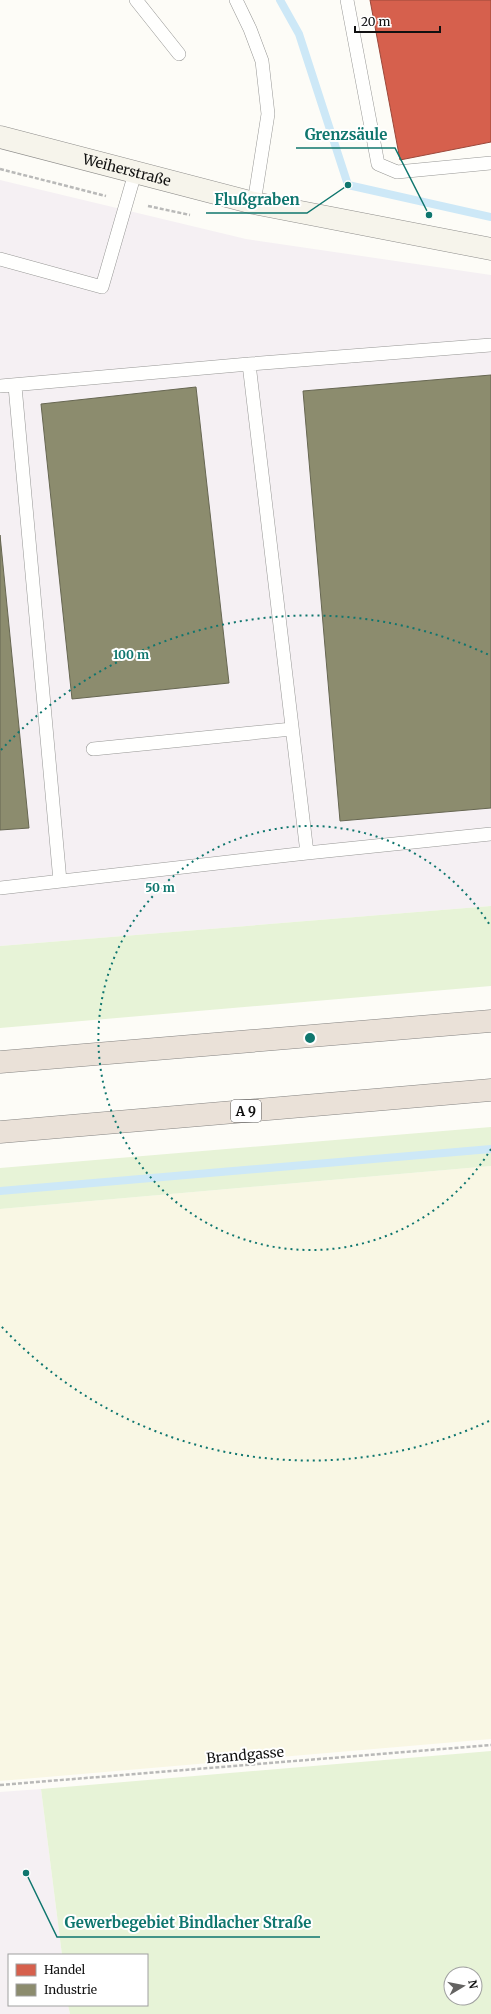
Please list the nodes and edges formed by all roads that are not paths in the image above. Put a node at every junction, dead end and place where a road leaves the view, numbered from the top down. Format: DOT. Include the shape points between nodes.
graph roads {
  1 [pos="136,0"];
  2 [pos="236,0"];
  3 [pos="347,0"];
  4 [pos="179,54"];
  5 [pos="0,137"];
  6 [pos="491,163"];
  7 [pos="135,173"];
  8 [pos="254,203"];
  9 [pos="482,248"];
  10 [pos="0,259"];
  11 [pos="491,345"];
  12 [pos="249,364"];
  13 [pos="0,386"];
  14 [pos="15,386"];
  15 [pos="292,729"];
  16 [pos="93,749"];
  17 [pos="491,834"];
  18 [pos="307,853"];
  19 [pos="60,881"];
  20 [pos="0,888"];
  21 [pos="491,1021"];
  22 [pos="0,1062"];
  23 [pos="491,1090"];
  24 [pos="0,1132"];
  1 -- 4 [label="lane"];
  2 -- 8 [label="lane" via="262,61 268,114"];
  3 -- 6 [label="lane" via="378,164 397,172"];
  5 -- 7 [label="street, Weiherstraße"];
  7 -- 8 [label="street, Weiherstraße"];
  7 -- 10 [label="lane" via="102,287"];
  8 -- 9 [label="street, Weiherstraße"];
  11 -- 12 [label="lane"];
  12 -- 14 [label="lane"];
  12 -- 15 [label="lane"];
  13 -- 14 [label="lane"];
  14 -- 19 [label="lane"];
  15 -- 16 [label="lane"];
  15 -- 18 [label="lane"];
  17 -- 18 [label="lane"];
  18 -- 19 [label="lane"];
  19 -- 20 [label="lane"];
  21 -- 22 [label="highway"];
  23 -- 24 [label="highway, A 9"];
}
